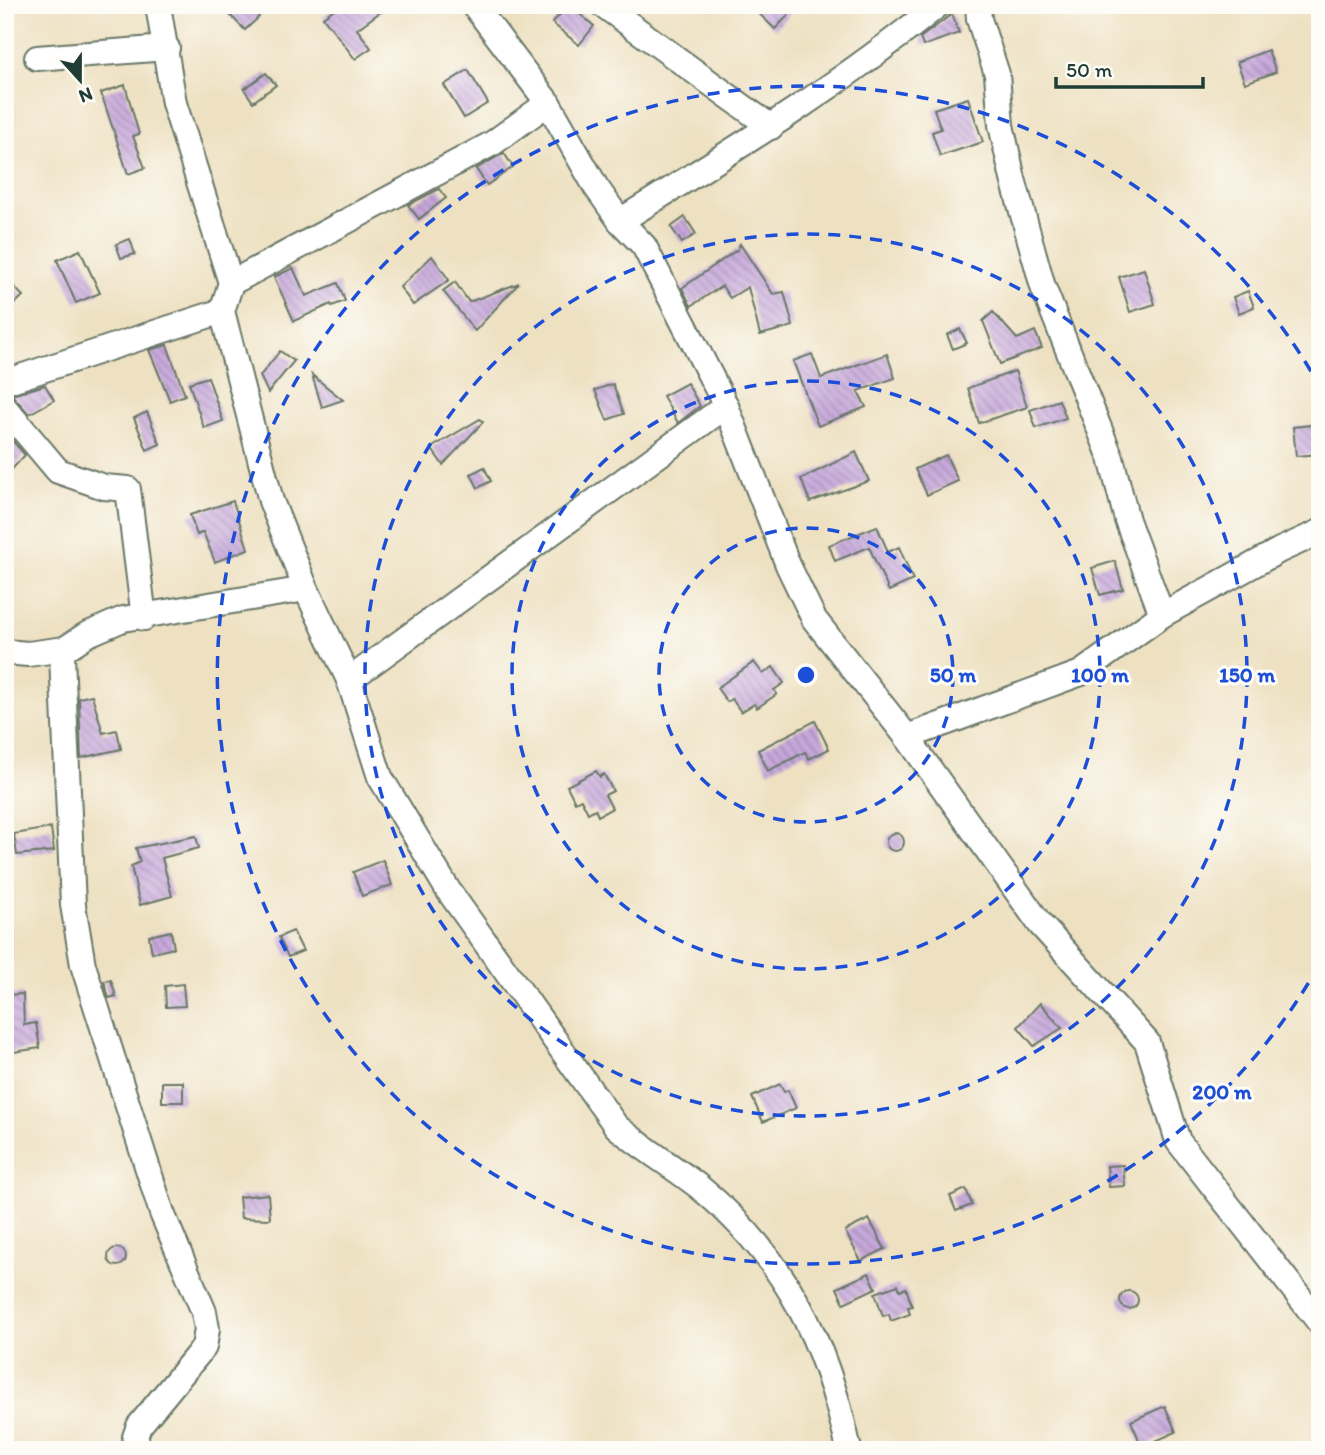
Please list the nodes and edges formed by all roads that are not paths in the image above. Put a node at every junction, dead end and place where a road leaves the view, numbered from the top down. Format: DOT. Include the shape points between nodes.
graph roads {
  1 [pos="474,5"];
  2 [pos="603,5"];
  3 [pos="938,5"];
  4 [pos="978,5"];
  5 [pos="165,21"];
  6 [pos="37,58"];
  7 [pos="548,103"];
  8 [pos="771,127"];
  9 [pos="620,221"];
  10 [pos="231,283"];
  11 [pos="222,311"];
  12 [pos="5,382"];
  13 [pos="726,407"];
  14 [pos="5,408"];
  15 [pos="1320,532"];
  16 [pos="306,589"];
  17 [pos="1162,615"];
  18 [pos="144,618"];
  19 [pos="65,649"];
  20 [pos="5,652"];
  21 [pos="349,680"];
  22 [pos="907,737"];
  23 [pos="1320,1324"];
  24 [pos="140,1450"];
  25 [pos="849,1450"];
  1 -- 7 [label="street"];
  2 -- 8 [label="street"];
  3 -- 8 [label="street"];
  4 -- 17 [label="street" via="997,74 1000,125 1043,288 1111,458 1127,520"];
  5 -- 6 [label="street"];
  5 -- 10 [label="street" via="174,103"];
  7 -- 9 [label="street"];
  7 -- 10 [label="street" via="493,142"];
  8 -- 9 [label="street"];
  9 -- 13 [label="street" via="644,246"];
  10 -- 11 [label="street"];
  11 -- 12 [label="street"];
  11 -- 16 [label="street" via="271,501"];
  13 -- 21 [label="street"];
  13 -- 22 [label="street" via="783,554 814,619"];
  14 -- 18 [label="street" via="58,471 104,487 128,489"];
  15 -- 17 [label="street"];
  16 -- 18 [label="street"];
  16 -- 21 [label="street"];
  17 -- 22 [label="street" via="1081,673"];
  18 -- 19 [label="street" via="104,626"];
  19 -- 20 [label="street"];
  19 -- 24 [label="street" via="61,664 73,905 83,965 162,1213 207,1329 204,1347 139,1426 135,1437"];
  21 -- 25 [label="street" via="380,777 448,890 616,1126 699,1187 790,1286 839,1404"];
  22 -- 23 [label="street" via="1040,924 1147,1042 1178,1141"];
}
